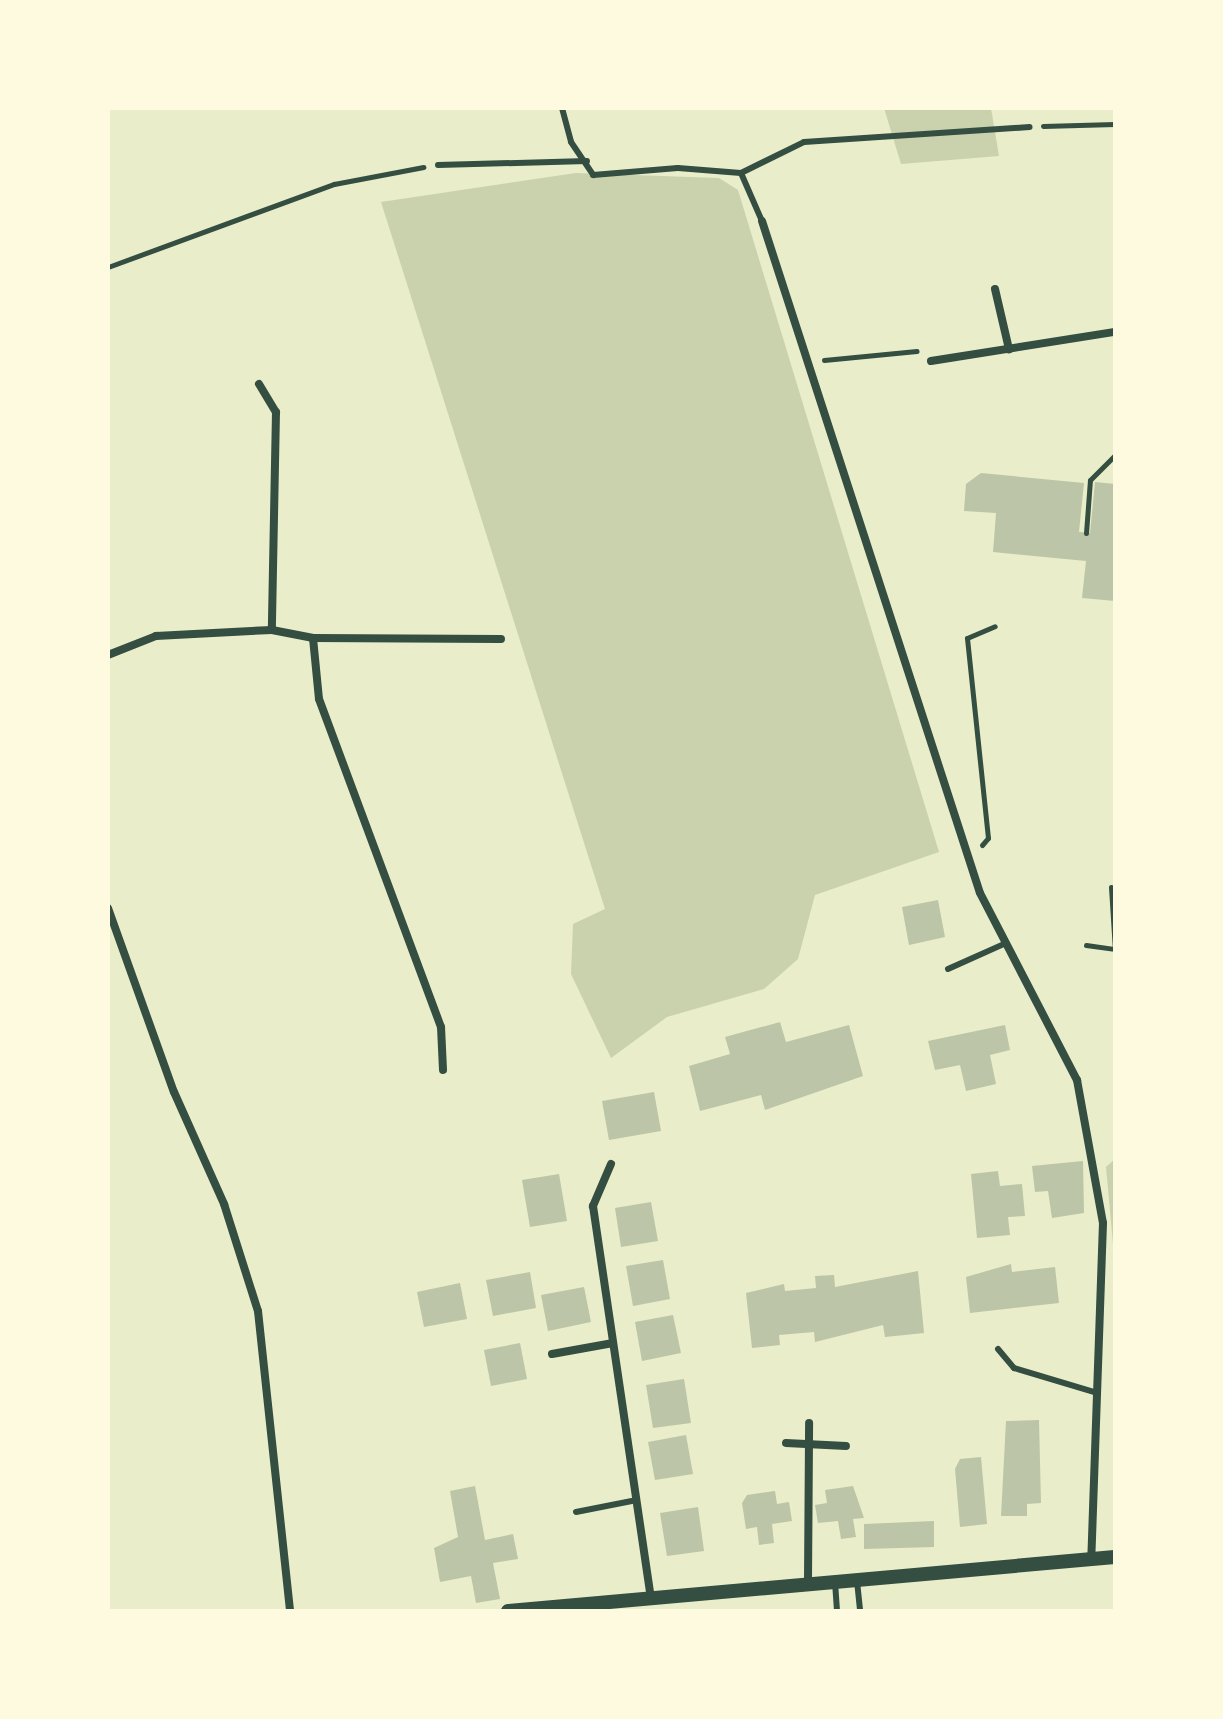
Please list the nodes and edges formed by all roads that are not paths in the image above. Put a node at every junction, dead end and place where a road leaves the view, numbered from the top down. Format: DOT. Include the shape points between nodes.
graph roads {
  1 [pos="562,108"];
  2 [pos="1030,127"];
  3 [pos="587,161"];
  4 [pos="438,165"];
  5 [pos="741,173"];
  6 [pos="762,221"];
  7 [pos="995,289"];
  8 [pos="1115,332"];
  9 [pos="1009,349"];
  10 [pos="931,361"];
  11 [pos="259,384"];
  12 [pos="272,630"];
  13 [pos="313,638"];
  14 [pos="501,639"];
  15 [pos="108,655"];
  16 [pos="108,908"];
  17 [pos="1006,943"];
  18 [pos="948,969"];
  19 [pos="443,1070"];
  20 [pos="611,1164"];
  21 [pos="613,1343"];
  22 [pos="998,1349"];
  23 [pos="552,1354"];
  24 [pos="1094,1392"];
  25 [pos="809,1423"];
  26 [pos="786,1443"];
  27 [pos="809,1444"];
  28 [pos="846,1446"];
  29 [pos="637,1500"];
  30 [pos="576,1512"];
  31 [pos="1115,1557"];
  32 [pos="1091,1560"];
  33 [pos="857,1577"];
  34 [pos="835,1579"];
  35 [pos="808,1581"];
  36 [pos="650,1594"];
  37 [pos="290,1611"];
  38 [pos="508,1611"];
  39 [pos="837,1611"];
  40 [pos="860,1611"];
  1 -- 3 [label="lane" via="571,142"];
  2 -- 5 [label="lane" via="804,142"];
  3 -- 4 [label="lane"];
  3 -- 5 [label="lane" via="593,175 678,168"];
  5 -- 6 [label="lane"];
  6 -- 17 [label="street" via="970,863"];
  7 -- 9 [label="street"];
  8 -- 9 [label="street"];
  9 -- 10 [label="street"];
  11 -- 12 [label="street" via="276,412"];
  12 -- 13 [label="street"];
  12 -- 15 [label="street" via="156,636"];
  13 -- 14 [label="street"];
  13 -- 19 [label="street" via="319,699 441,1027"];
  16 -- 37 [label="street" via="174,1092 224,1204 258,1311"];
  17 -- 18 [label="lane"];
  17 -- 24 [label="street" via="1077,1080 1103,1223"];
  20 -- 21 [label="street" via="593,1206"];
  21 -- 23 [label="street"];
  21 -- 29 [label="street"];
  22 -- 24 [label="lane" via="1014,1368"];
  24 -- 32 [label="street"];
  25 -- 27 [label="street"];
  26 -- 27 [label="street"];
  27 -- 28 [label="street"];
  27 -- 35 [label="street"];
  29 -- 30 [label="lane"];
  29 -- 36 [label="street"];
  31 -- 32 [label="street"];
  32 -- 33 [label="street"];
  33 -- 34 [label="street"];
  33 -- 40 [label="lane"];
  34 -- 35 [label="street"];
  34 -- 39 [label="lane"];
  35 -- 36 [label="street"];
  36 -- 38 [label="street"];
}
